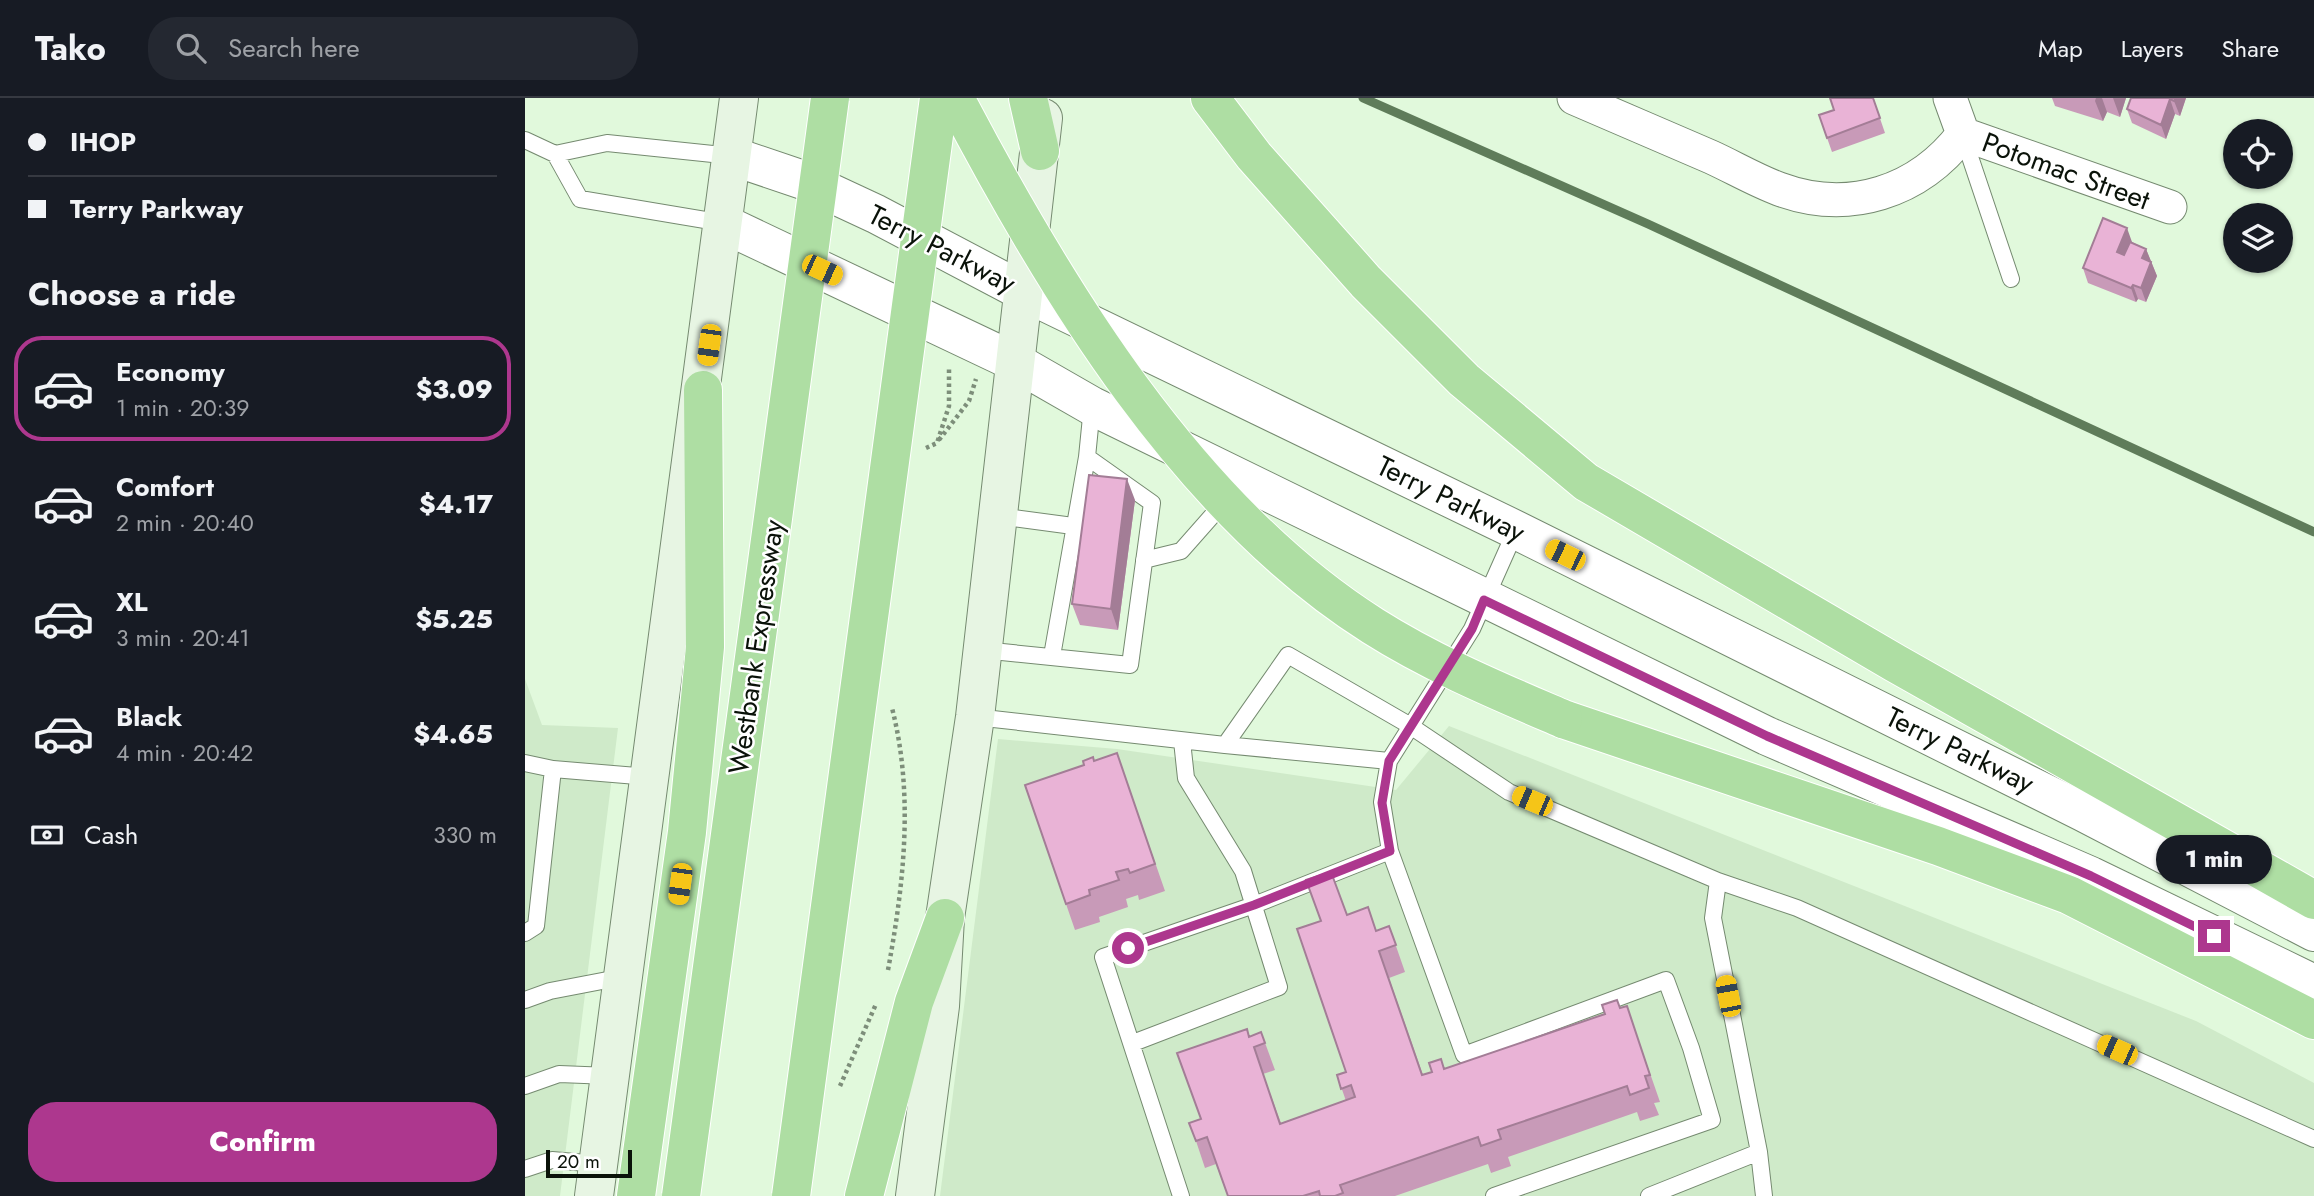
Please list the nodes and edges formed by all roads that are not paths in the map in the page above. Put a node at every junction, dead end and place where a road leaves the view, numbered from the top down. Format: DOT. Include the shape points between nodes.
graph roads {
  1 [pos="739,98"];
  2 [pos="831,98"];
  3 [pos="939,98"];
  4 [pos="955,98"];
  5 [pos="1028,98"];
  6 [pos="1045,98"];
  7 [pos="1210,98"];
  8 [pos="1574,98"];
  9 [pos="1950,98"];
  10 [pos="1963,134"];
  11 [pos="525,140"];
  12 [pos="1040,151"];
  13 [pos="555,154"];
  14 [pos="732,156"];
  15 [pos="2170,207"];
  16 [pos="724,224"];
  17 [pos="2011,279"];
  18 [pos="1022,291"];
  19 [pos="1017,363"];
  20 [pos="703,390"];
  21 [pos="1092,406"];
  22 [pos="1087,457"];
  23 [pos="1234,491"];
  24 [pos="998,516"];
  25 [pos="1073,526"];
  26 [pos="1516,530"];
  27 [pos="1144,560"];
  28 [pos="1484,600"];
  29 [pos="982,650"];
  30 [pos="1052,656"];
  31 [pos="975,717"];
  32 [pos="1409,725"];
  33 [pos="1182,741"];
  34 [pos="1225,745"];
  35 [pos="1389,761"];
  36 [pos="525,763"];
  37 [pos="553,769"];
  38 [pos="650,777"];
  39 [pos="1390,851"];
  40 [pos="1718,881"];
  41 [pos="2314,900"];
  42 [pos="1254,905"];
  43 [pos="944,918"];
  44 [pos="2314,932"];
  45 [pos="525,933"];
  46 [pos="623,977"];
  47 [pos="2314,984"];
  48 [pos="525,1000"];
  49 [pos="2314,1020"];
  50 [pos="1133,1043"];
  51 [pos="610,1076"];
  52 [pos="525,1086"];
  53 [pos="2314,1139"];
  54 [pos="1759,1152"];
  55 [pos="525,1170"];
  56 [pos="596,1180"];
  57 [pos="1669,1193"];
  58 [pos="636,1196"];
  59 [pos="681,1196"];
  60 [pos="791,1196"];
  61 [pos="864,1196"];
  62 [pos="915,1196"];
  63 [pos="1181,1196"];
  64 [pos="1494,1196"];
  65 [pos="1649,1196"];
  66 [pos="1764,1196"];
  1 -- 14 [label="main road"];
  2 -- 59 [label="highway, Westbank Expressway, bridge"];
  3 -- 60 [label="highway, bridge"];
  4 -- 23 [label="highway, bridge" via="1003,190 1107,353 1196,472"];
  5 -- 12 [label="highway"];
  6 -- 12 [label="main road"];
  7 -- 41 [label="highway" via="1254,156 1366,282 1464,380 1586,482"];
  8 -- 10 [label="street" via="1780,189 1825,198 1867,198 1896,187 1930,170"];
  9 -- 10 [label="street"];
  10 -- 15 [label="street, Potomac Street"];
  10 -- 17 [label="lane"];
  11 -- 13 [label="lane"];
  12 -- 18 [label="main road"];
  13 -- 14 [label="lane" via="607,143"];
  13 -- 16 [label="lane" via="580,199"];
  14 -- 16 [label="main road"];
  14 -- 18 [label="street, Terry Parkway" via="803,180"];
  16 -- 19 [label="street"];
  16 -- 20 [label="main road"];
  18 -- 19 [label="main road"];
  18 -- 26 [label="street, Terry Parkway"];
  19 -- 21 [label="street"];
  19 -- 24 [label="main road"];
  20 -- 38 [label="main road"];
  20 -- 58 [label="highway" via="705,647 687,832"];
  21 -- 22 [label="lane"];
  21 -- 23 [label="street"];
  22 -- 25 [label="lane"];
  22 -- 27 [label="lane" via="1152,503"];
  23 -- 27 [label="lane" via="1181,551"];
  23 -- 28 [label="street"];
  23 -- 49 [label="highway, bridge" via="1294,569 1373,626 1465,678 1563,719 2069,895"];
  24 -- 25 [label="lane"];
  24 -- 29 [label="main road"];
  25 -- 30 [label="lane"];
  26 -- 28 [label="lane"];
  26 -- 44 [label="street, Terry Parkway" via="2083,811"];
  27 -- 30 [label="lane" via="1130,665"];
  28 -- 32 [label="lane" via="1472,629"];
  28 -- 47 [label="street" via="1767,736 2091,876"];
  29 -- 30 [label="lane"];
  29 -- 31 [label="main road"];
  31 -- 33 [label="lane"];
  31 -- 43 [label="main road"];
  32 -- 34 [label="lane" via="1288,655"];
  32 -- 35 [label="lane"];
  32 -- 40 [label="lane" via="1509,792"];
  33 -- 34 [label="lane"];
  33 -- 42 [label="lane" via="1186,778 1243,871"];
  34 -- 35 [label="lane"];
  35 -- 39 [label="lane" via="1382,803"];
  36 -- 37 [label="lane"];
  37 -- 38 [label="lane"];
  37 -- 45 [label="lane" via="535,926"];
  38 -- 46 [label="main road"];
  39 -- 42 [label="lane"];
  39 -- 64 [label="lane" via="1464,1055 1666,980 1691,1048 1712,1120"];
  40 -- 53 [label="lane" via="1797,908"];
  40 -- 54 [label="lane" via="1713,918"];
  42 -- 50 [label="lane" via="1279,987"];
  42 -- 50 [label="lane" via="1103,957"];
  43 -- 61 [label="highway" via="914,1002"];
  43 -- 62 [label="main road" via="940,1006"];
  46 -- 48 [label="lane"];
  46 -- 51 [label="main road"];
  50 -- 63 [label="lane"];
  51 -- 52 [label="lane" via="559,1074"];
  51 -- 56 [label="main road"];
  54 -- 57 [label="lane"];
  54 -- 66 [label="lane"];
  55 -- 56 [label="lane" via="552,1160"];
  57 -- 65 [label="lane"];
}
